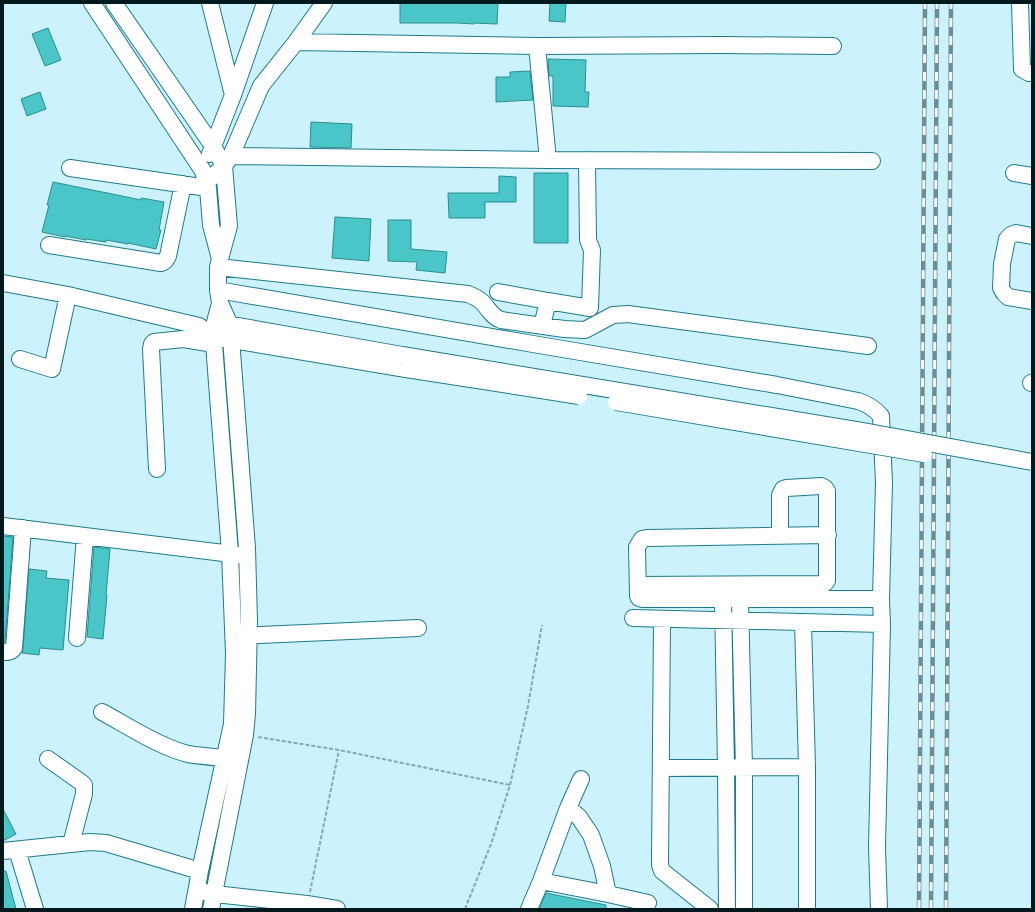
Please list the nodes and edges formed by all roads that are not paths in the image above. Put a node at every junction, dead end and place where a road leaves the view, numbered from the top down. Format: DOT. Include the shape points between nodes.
graph roads {
  1 [pos="92,3"];
  2 [pos="114,3"];
  3 [pos="210,3"];
  4 [pos="265,3"];
  5 [pos="324,3"];
  6 [pos="1020,3"];
  7 [pos="296,42"];
  8 [pos="537,46"];
  9 [pos="833,46"];
  10 [pos="1032,74"];
  11 [pos="233,94"];
  12 [pos="213,146"];
  13 [pos="548,160"];
  14 [pos="587,160"];
  15 [pos="227,161"];
  16 [pos="872,161"];
  17 [pos="70,168"];
  18 [pos="1014,173"];
  19 [pos="1032,176"];
  20 [pos="206,180"];
  21 [pos="183,184"];
  22 [pos="1032,236"];
  23 [pos="49,245"];
  24 [pos="219,263"];
  25 [pos="3,283"];
  26 [pos="498,292"];
  27 [pos="68,295"];
  28 [pos="219,296"];
  29 [pos="548,301"];
  30 [pos="1032,301"];
  31 [pos="539,326"];
  32 [pos="215,334"];
  33 [pos="533,344"];
  34 [pos="868,346"];
  35 [pos="20,359"];
  36 [pos="404,362"];
  37 [pos="1032,462"];
  38 [pos="157,469"];
  39 [pos="1032,472"];
  40 [pos="3,526"];
  41 [pos="23,528"];
  42 [pos="828,535"];
  43 [pos="85,536"];
  44 [pos="780,536"];
  45 [pos="230,553"];
  46 [pos="248,556"];
  47 [pos="638,584"];
  48 [pos="810,592"];
  49 [pos="881,599"];
  50 [pos="723,600"];
  51 [pos="740,600"];
  52 [pos="633,618"];
  53 [pos="662,619"];
  54 [pos="724,620"];
  55 [pos="741,621"];
  56 [pos="807,622"];
  57 [pos="882,624"];
  58 [pos="418,628"];
  59 [pos="233,636"];
  60 [pos="249,636"];
  61 [pos="77,638"];
  62 [pos="3,652"];
  63 [pos="102,712"];
  64 [pos="225,758"];
  65 [pos="48,759"];
  66 [pos="807,767"];
  67 [pos="661,768"];
  68 [pos="726,768"];
  69 [pos="744,768"];
  70 [pos="582,779"];
  71 [pos="568,808"];
  72 [pos="71,844"];
  73 [pos="10,851"];
  74 [pos="200,871"];
  75 [pos="541,880"];
  76 [pos="197,890"];
  77 [pos="608,894"];
  78 [pos="213,902"];
  79 [pos="648,903"];
  80 [pos="35,909"];
  81 [pos="193,909"];
  82 [pos="337,909"];
  83 [pos="529,909"];
  84 [pos="710,909"];
  85 [pos="727,909"];
  86 [pos="744,909"];
  87 [pos="807,909"];
  88 [pos="879,909"];
  1 -- 20 [label="street"];
  2 -- 12 [label="street"];
  3 -- 11 [label="street"];
  4 -- 11 [label="street"];
  5 -- 7 [label="street"];
  6 -- 10 [label="street" via="1022,69"];
  7 -- 8 [label="street"];
  7 -- 15 [label="street" via="261,86"];
  8 -- 9 [label="street"];
  8 -- 13 [label="street"];
  11 -- 12 [label="street"];
  12 -- 15 [label="street"];
  12 -- 20 [label="street"];
  13 -- 14 [label="street"];
  13 -- 15 [label="street"];
  14 -- 16 [label="street"];
  14 -- 29 [label="street" via="588,240 592,250 590,308"];
  15 -- 20 [label="street"];
  15 -- 24 [label="street" via="229,226"];
  17 -- 21 [label="street"];
  18 -- 19 [label="street"];
  20 -- 21 [label="street"];
  20 -- 24 [label="street" via="210,225"];
  21 -- 23 [label="street" via="168,256 164,262"];
  22 -- 30 [label="street" via="1016,233 1007,239 1001,288 1008,297"];
  24 -- 28 [label="street"];
  24 -- 31 [label="street" via="468,294 482,302 492,315 501,320"];
  25 -- 27 [label="street"];
  26 -- 29 [label="street"];
  27 -- 32 [label="street"];
  27 -- 35 [label="street" via="52,369"];
  28 -- 32 [label="street"];
  28 -- 33 [label="street"];
  29 -- 31 [label="street"];
  31 -- 33 [label="street"];
  31 -- 34 [label="street" via="585,330 613,315 628,314"];
  32 -- 36 [label="street"];
  32 -- 38 [label="street" via="152,344"];
  32 -- 45 [label="street"];
  32 -- 46 [label="street"];
  33 -- 49 [label="street" via="777,385 858,401 874,408 881,416 884,483"];
  36 -- 37 [label="street, bridge" via="862,431"];
  36 -- 39 [label="street, bridge" via="575,395"];
  40 -- 41 [label="street"];
  41 -- 43 [label="street"];
  41 -- 62 [label="street" via="14,648 12,651"];
  42 -- 44 [label="street"];
  42 -- 44 [label="street" via="827,491 821,486 783,489 780,495"];
  42 -- 48 [label="street" via="827,580"];
  43 -- 45 [label="street"];
  43 -- 61 [label="street"];
  44 -- 47 [label="street" via="642,539 637,546"];
  45 -- 46 [label="street"];
  45 -- 59 [label="street"];
  46 -- 60 [label="street"];
  47 -- 48 [label="street"];
  47 -- 50 [label="street" via="638,596 642,600"];
  48 -- 49 [label="street"];
  48 -- 51 [label="street"];
  48 -- 56 [label="street"];
  49 -- 57 [label="street"];
  50 -- 51 [label="street"];
  50 -- 54 [label="street"];
  51 -- 55 [label="street"];
  52 -- 53 [label="street"];
  53 -- 54 [label="street"];
  53 -- 67 [label="street"];
  54 -- 55 [label="street"];
  54 -- 68 [label="street"];
  55 -- 56 [label="street"];
  55 -- 69 [label="street"];
  56 -- 57 [label="street"];
  56 -- 66 [label="street"];
  57 -- 88 [label="street" via="877,847"];
  58 -- 60 [label="street"];
  59 -- 60 [label="street"];
  59 -- 64 [label="street" via="232,724"];
  60 -- 78 [label="street" via="245,735"];
  63 -- 64 [label="street" via="177,750"];
  64 -- 74 [label="street"];
  65 -- 72 [label="street" via="84,785"];
  66 -- 69 [label="street"];
  66 -- 87 [label="street"];
  67 -- 68 [label="street"];
  67 -- 84 [label="street" via="662,871"];
  68 -- 69 [label="street"];
  68 -- 85 [label="street"];
  69 -- 86 [label="street"];
  70 -- 71 [label="street"];
  71 -- 75 [label="street"];
  71 -- 77 [label="street" via="579,816 591,835"];
  72 -- 73 [label="street"];
  72 -- 74 [label="street" via="106,843"];
  73 -- 80 [label="street"];
  74 -- 76 [label="street"];
  75 -- 77 [label="street"];
  75 -- 83 [label="street"];
  76 -- 78 [label="street"];
  76 -- 81 [label="street"];
  77 -- 79 [label="street"];
  78 -- 82 [label="street" via="308,904"];
}
